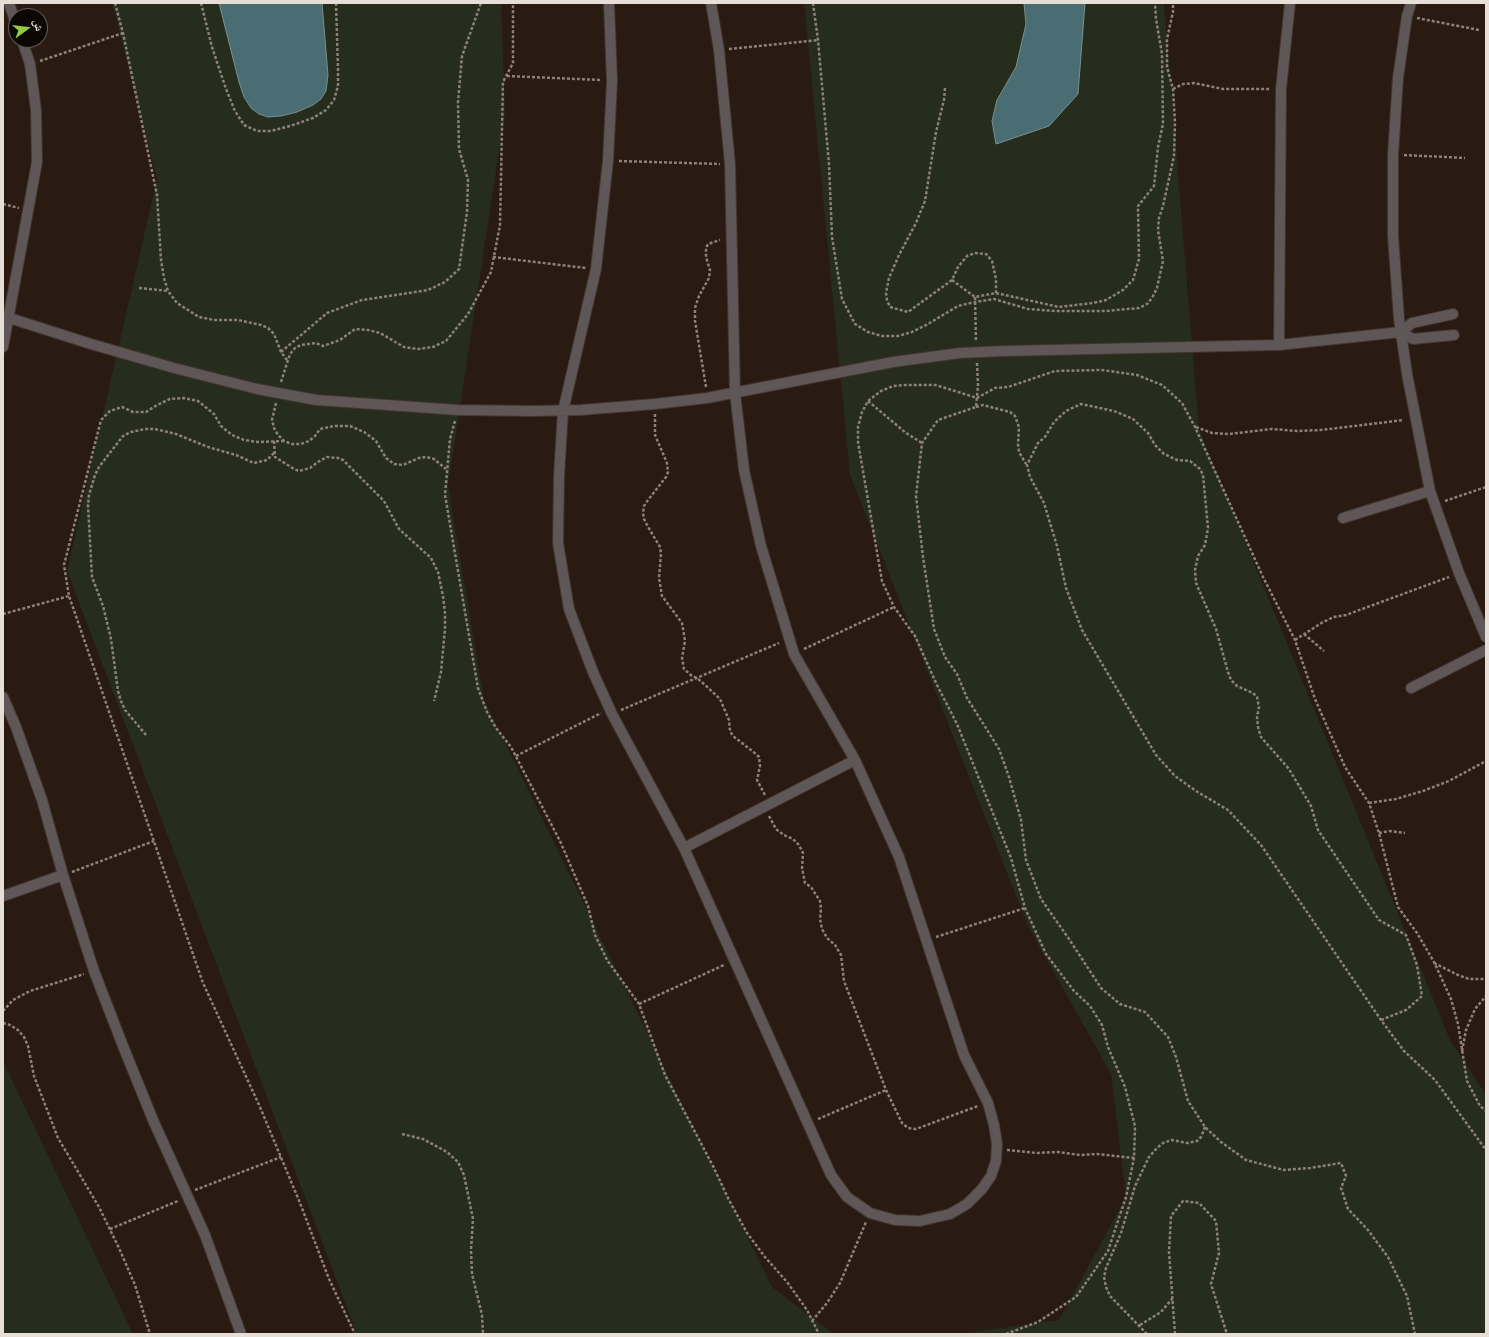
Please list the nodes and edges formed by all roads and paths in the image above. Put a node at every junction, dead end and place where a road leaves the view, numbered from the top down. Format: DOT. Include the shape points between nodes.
graph roads {
  1 [pos="115,3"];
  2 [pos="201,3"];
  3 [pos="336,3"];
  4 [pos="481,3"];
  5 [pos="513,3"];
  6 [pos="609,3"];
  7 [pos="711,3"];
  8 [pos="813,3"];
  9 [pos="1155,3"];
  10 [pos="1173,3"];
  11 [pos="1290,3"];
  12 [pos="1411,3"];
  13 [pos="1407,16"];
  14 [pos="1479,30"];
  15 [pos="123,33"];
  16 [pos="818,40"];
  17 [pos="25,48"];
  18 [pos="719,50"];
  19 [pos="1162,54"];
  20 [pos="30,64"];
  21 [pos="1167,67"];
  22 [pos="506,76"];
  23 [pos="612,81"];
  24 [pos="945,88"];
  25 [pos="1173,89"];
  26 [pos="1281,89"];
  27 [pos="1393,154"];
  28 [pos="1464,158"];
  29 [pos="608,161"];
  30 [pos="730,164"];
  31 [pos="732,236"];
  32 [pos="493,257"];
  33 [pos="596,270"];
  34 [pos="952,280"];
  35 [pos="139,288"];
  36 [pos="168,291"];
  37 [pos="996,293"];
  38 [pos="975,297"];
  39 [pos="975,302"];
  40 [pos="1453,314"];
  41 [pos="6,318"];
  42 [pos="1401,332"];
  43 [pos="1454,335"];
  44 [pos="1279,345"];
  45 [pos="3,346"];
  46 [pos="281,352"];
  47 [pos="287,361"];
  48 [pos="281,383"];
  49 [pos="978,386"];
  50 [pos="735,393"];
  51 [pos="277,397"];
  52 [pos="707,398"];
  53 [pos="977,398"];
  54 [pos="868,401"];
  55 [pos="655,404"];
  56 [pos="976,407"];
  57 [pos="458,410"];
  58 [pos="563,411"];
  59 [pos="1416,418"];
  60 [pos="1195,427"];
  61 [pos="274,441"];
  62 [pos="284,441"];
  63 [pos="922,443"];
  64 [pos="274,453"];
  65 [pos="1027,465"];
  66 [pos="446,469"];
  67 [pos="1486,487"];
  68 [pos="1430,491"];
  69 [pos="1434,504"];
  70 [pos="1343,518"];
  71 [pos="1459,573"];
  72 [pos="69,596"];
  73 [pos="894,606"];
  74 [pos="3,614"];
  75 [pos="1304,634"];
  76 [pos="1486,637"];
  77 [pos="789,639"];
  78 [pos="1295,640"];
  79 [pos="1324,650"];
  80 [pos="1486,650"];
  81 [pos="794,654"];
  82 [pos="697,678"];
  83 [pos="1411,688"];
  84 [pos="3,696"];
  85 [pos="434,701"];
  86 [pos="611,711"];
  87 [pos="146,735"];
  88 [pos="516,756"];
  89 [pos="855,760"];
  90 [pos="1486,761"];
  91 [pos="1369,803"];
  92 [pos="767,806"];
  93 [pos="1379,833"];
  94 [pos="1405,833"];
  95 [pos="154,841"];
  96 [pos="684,848"];
  97 [pos="63,875"];
  98 [pos="3,896"];
  99 [pos="1025,908"];
  100 [pos="926,940"];
  101 [pos="735,960"];
  102 [pos="1434,962"];
  103 [pos="94,971"];
  104 [pos="1486,979"];
  105 [pos="1486,996"];
  106 [pos="639,1004"];
  107 [pos="3,1011"];
  108 [pos="1381,1020"];
  109 [pos="3,1023"];
  110 [pos="1462,1054"];
  111 [pos="886,1090"];
  112 [pos="988,1103"];
  113 [pos="1486,1111"];
  114 [pos="808,1123"];
  115 [pos="1205,1127"];
  116 [pos="402,1134"];
  117 [pos="996,1144"];
  118 [pos="1486,1150"];
  119 [pos="281,1157"];
  120 [pos="1134,1158"];
  121 [pos="187,1195"];
  122 [pos="870,1213"];
  123 [pos="110,1229"];
  124 [pos="1172,1298"];
  125 [pos="812,1321"];
  126 [pos="1140,1325"];
  127 [pos="150,1334"];
  128 [pos="241,1334"];
  129 [pos="355,1334"];
  130 [pos="483,1334"];
  131 [pos="819,1334"];
  132 [pos="1006,1334"];
  133 [pos="1148,1334"];
  134 [pos="1175,1334"];
  135 [pos="1227,1334"];
  136 [pos="1415,1334"];
  1 -- 15 [label="path"];
  2 -- 3 [label="path" via="212,47 235,111 244,125 257,131 271,131 313,118 326,110 334,100 338,86"];
  4 -- 46 [label="path" via="462,56 458,102 459,149 468,180 467,212 459,269 445,282 428,290 362,300 327,312"];
  5 -- 22 [label="path" via="513,63"];
  6 -- 23 [label="street"];
  7 -- 18 [label="street"];
  8 -- 16 [label="path"];
  9 -- 19 [label="path"];
  10 -- 21 [label="path" via="1167,39"];
  11 -- 26 [label="street"];
  12 -- 13 [label="street"];
  13 -- 14 [label="path"];
  13 -- 27 [label="street" via="1398,78"];
  15 -- 20 [label="path"];
  15 -- 36 [label="path" via="157,195 161,260"];
  16 -- 18 [label="path"];
  16 -- 39 [label="path" via="829,164 832,237 842,299 855,324 868,332 882,336 898,336 912,332 958,306"];
  17 -- 20 [label="street"];
  18 -- 30 [label="street"];
  19 -- 21 [label="path"];
  19 -- 37 [label="path" via="1163,124 1154,186 1138,206 1139,259 1133,280 1123,290 1106,300 1059,307"];
  20 -- 41 [label="street" via="36,110 37,162"];
  21 -- 25 [label="path"];
  22 -- 23 [label="path"];
  22 -- 32 [label="path" via="503,82 500,225"];
  23 -- 29 [label="street"];
  24 -- 34 [label="path" via="925,201 889,278 887,300 890,307 908,312"];
  25 -- 26 [label="path" via="1194,82 1223,89"];
  25 -- 39 [label="path" via="1174,156 1164,206 1159,218 1158,230 1163,261 1152,298 1139,308 1106,311 1028,309 994,299"];
  26 -- 44 [label="street"];
  27 -- 28 [label="path"];
  27 -- 42 [label="street" via="1393,236"];
  29 -- 30 [label="path"];
  29 -- 33 [label="street"];
  30 -- 31 [label="street"];
  31 -- 50 [label="street"];
  31 -- 52 [label="path" via="708,244 706,257 710,270 709,278 695,308"];
  32 -- 33 [label="path"];
  32 -- 47 [label="path" via="491,272 468,314 446,340 433,347 404,347 380,333 355,329 340,340 323,346 316,343 301,344 290,354"];
  33 -- 58 [label="street"];
  34 -- 37 [label="path" via="958,266 967,256 975,253 986,254 992,261"];
  34 -- 38 [label="path"];
  35 -- 36 [label="path"];
  36 -- 46 [label="path" via="177,303 199,317 261,324 274,334"];
  37 -- 38 [label="path"];
  38 -- 39 [label="path"];
  40 -- 42 [label="street" via="1412,323"];
  41 -- 45 [label="street"];
  41 -- 57 [label="street, bridge" via="174,368 257,389 316,400"];
  42 -- 43 [label="street" via="1413,339"];
  42 -- 44 [label="street"];
  42 -- 59 [label="street"];
  44 -- 50 [label="street, bridge" via="960,353 893,362"];
  46 -- 47 [label="path"];
  47 -- 48 [label="path"];
  49 -- 53 [label="path"];
  50 -- 52 [label="street"];
  50 -- 77 [label="street" via="744,470 759,538"];
  51 -- 62 [label="path" via="272,420 278,435"];
  52 -- 55 [label="street"];
  53 -- 54 [label="path" via="936,385 906,385 893,386 881,391"];
  53 -- 56 [label="path"];
  53 -- 60 [label="path" via="995,388 1008,387 1055,371 1102,370 1137,375 1162,385 1182,403"];
  54 -- 63 [label="path"];
  54 -- 73 [label="path" via="858,427 858,442 882,581"];
  55 -- 58 [label="street"];
  55 -- 82 [label="path" via="655,435 667,463 668,472 644,506 644,519 660,547 659,578 662,596 682,623 685,641 682,664 688,673"];
  56 -- 63 [label="path" via="938,420"];
  56 -- 65 [label="path" via="983,405 1010,412 1014,416 1019,427 1019,452"];
  57 -- 58 [label="street"];
  57 -- 66 [label="path" via="450,439"];
  58 -- 86 [label="street" via="558,543 570,609 593,672"];
  59 -- 60 [label="path" via="1321,430 1272,429 1230,434 1212,433"];
  59 -- 68 [label="street"];
  60 -- 78 [label="path" via="1263,577"];
  61 -- 62 [label="path"];
  61 -- 64 [label="path"];
  61 -- 72 [label="path" via="258,442 232,435 221,426 214,414 198,402 184,398 170,399 146,412 140,413 122,407 110,411 101,420 64,565"];
  62 -- 66 [label="path" via="300,444 315,436 320,429 350,426 376,441 386,458 394,464 403,465 426,457 434,459"];
  63 -- 115 [label="path" via="916,496 934,629 944,657 957,674 967,698 1000,749 1021,820 1026,860 1041,899 1101,988 1120,1004 1145,1012 1168,1037 1188,1101"];
  64 -- 85 [label="path" via="289,467 300,471 327,457 343,460 384,501 400,529 431,558 438,572 445,613 441,672"];
  64 -- 87 [label="path" via="266,460 254,463 176,434 145,429 122,436 94,475 88,505 92,577 103,606 111,639 121,700 128,714"];
  65 -- 108 [label="path" via="1030,477 1044,503 1066,588 1082,630 1156,756 1175,776 1228,810 1261,845"];
  65 -- 108 [label="path" via="1038,443 1054,422 1066,411 1081,404 1114,411 1133,419 1164,454 1176,460 1190,461 1200,469 1208,528 1205,545 1198,556 1196,583 1216,630 1231,680 1257,697 1261,737 1289,769 1311,806 1318,830 1379,920 1406,936 1417,965 1422,996 1406,1010"];
  66 -- 88 [label="path" via="445,495 478,688 487,712"];
  67 -- 69 [label="path"];
  68 -- 69 [label="street"];
  68 -- 70 [label="street"];
  69 -- 71 [label="street"];
  71 -- 75 [label="path" via="1346,615 1334,617"];
  71 -- 76 [label="street"];
  72 -- 74 [label="path"];
  72 -- 95 [label="path"];
  73 -- 81 [label="path"];
  73 -- 99 [label="path" via="915,636 957,724 1011,858"];
  75 -- 78 [label="path"];
  75 -- 79 [label="path"];
  77 -- 81 [label="street"];
  77 -- 82 [label="path"];
  78 -- 91 [label="path" via="1315,699 1345,768"];
  80 -- 83 [label="street"];
  81 -- 89 [label="street"];
  82 -- 86 [label="path"];
  82 -- 92 [label="path" via="720,699 733,736 759,758 757,780"];
  84 -- 97 [label="street" via="42,800"];
  86 -- 88 [label="path"];
  86 -- 96 [label="street"];
  88 -- 106 [label="path" via="577,878 601,948"];
  89 -- 92 [label="street"];
  89 -- 100 [label="street" via="899,857"];
  90 -- 91 [label="path" via="1449,781 1423,791"];
  91 -- 93 [label="path"];
  92 -- 96 [label="street"];
  92 -- 111 [label="path" via="776,829 793,839 803,852 802,868 805,883 812,887 820,901 822,929 840,955 844,981"];
  93 -- 94 [label="path"];
  93 -- 102 [label="path" via="1398,907"];
  95 -- 97 [label="path"];
  95 -- 119 [label="path" via="203,983"];
  96 -- 101 [label="street"];
  97 -- 98 [label="street"];
  97 -- 103 [label="street"];
  99 -- 100 [label="path"];
  99 -- 120 [label="path" via="1046,954 1074,991 1090,1006 1102,1025 1125,1087 1135,1126"];
  100 -- 112 [label="street" via="964,1055"];
  101 -- 106 [label="path"];
  101 -- 114 [label="street"];
  102 -- 104 [label="path" via="1469,979"];
  102 -- 110 [label="path" via="1451,999"];
  103 -- 107 [label="path" via="30,991 13,1000"];
  103 -- 121 [label="street" via="150,1114"];
  105 -- 110 [label="path" via="1475,1009 1466,1030"];
  106 -- 125 [label="path" via="666,1075 747,1233 787,1282"];
  108 -- 118 [label="path" via="1404,1051 1435,1080"];
  109 -- 123 [label="path" via="18,1030 24,1037 34,1076 58,1138 85,1181"];
  110 -- 113 [label="path" via="1467,1081 1480,1106"];
  111 -- 112 [label="path" via="902,1122 912,1129"];
  111 -- 114 [label="path"];
  112 -- 117 [label="street"];
  114 -- 122 [label="street" via="831,1175 847,1197"];
  115 -- 126 [label="path" via="1202,1137 1197,1141 1187,1143 1172,1140 1157,1148 1149,1157 1106,1268 1105,1282 1110,1296"];
  115 -- 136 [label="path" via="1246,1160 1284,1170 1341,1163 1346,1176 1341,1188 1348,1209 1368,1230 1388,1258 1407,1296"];
  116 -- 130 [label="path" via="423,1139 447,1152 458,1162 464,1175 473,1219 472,1274 482,1315"];
  117 -- 120 [label="path" via="1008,1150 1036,1153 1058,1152"];
  117 -- 122 [label="street" via="996,1161 991,1176 982,1190 967,1204 950,1214 920,1221 894,1220"];
  119 -- 121 [label="path"];
  119 -- 129 [label="path" via="329,1279"];
  120 -- 132 [label="path" via="1126,1197 1108,1251 1076,1297 1038,1322"];
  121 -- 123 [label="path"];
  121 -- 128 [label="street" via="205,1235"];
  122 -- 125 [label="path" via="840,1283"];
  123 -- 127 [label="path" via="135,1285"];
  124 -- 126 [label="path" via="1161,1312"];
  124 -- 134 [label="path"];
  124 -- 135 [label="path" via="1169,1252 1171,1216 1183,1201 1199,1203 1216,1221 1219,1253 1211,1284"];
  125 -- 131 [label="path"];
  126 -- 133 [label="path"];
}
